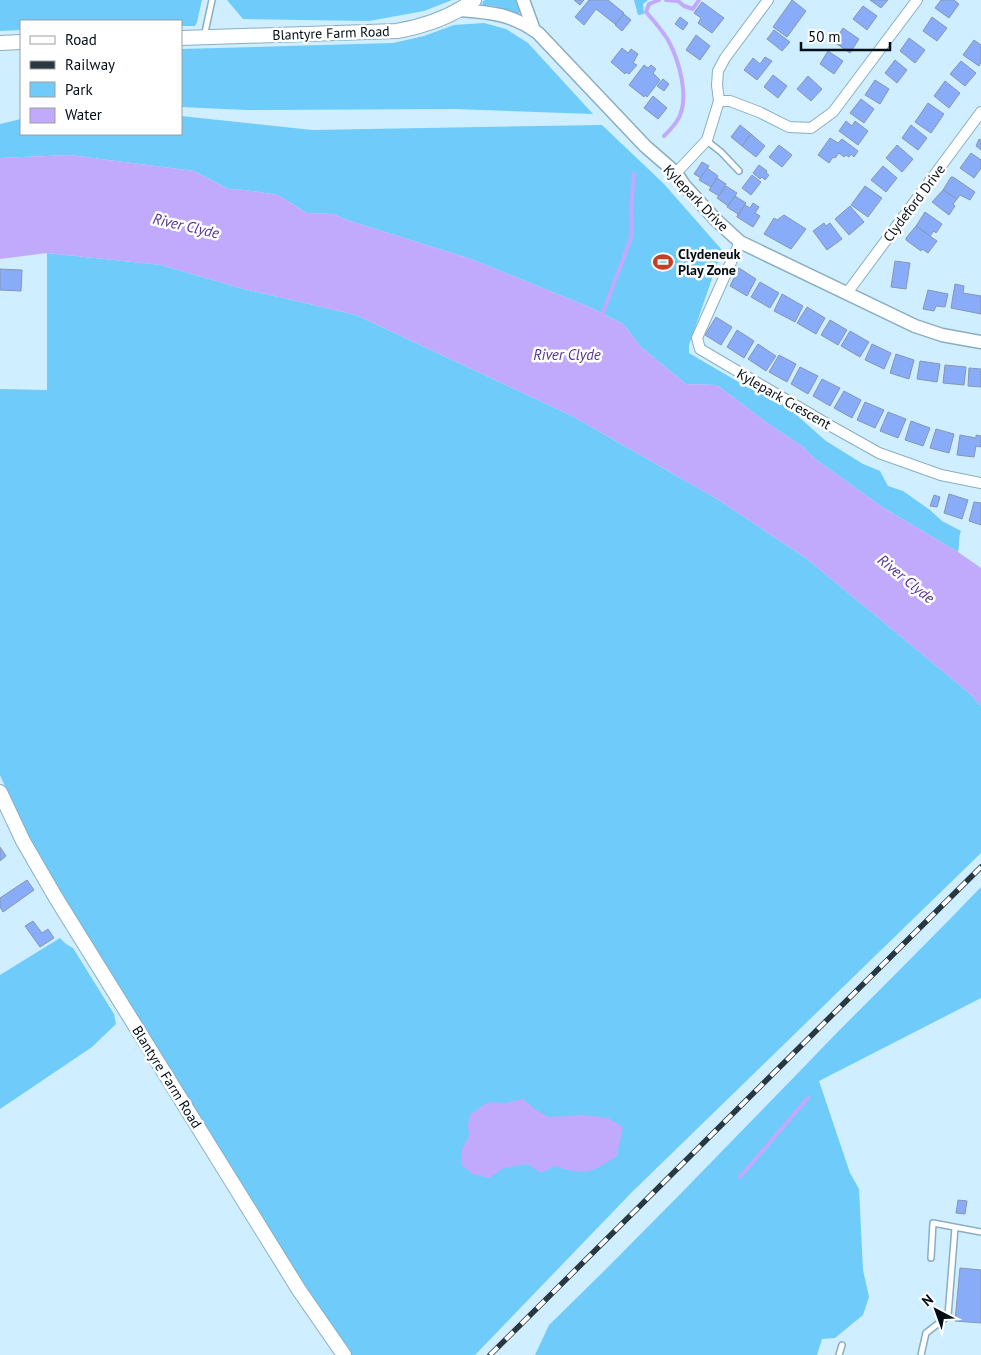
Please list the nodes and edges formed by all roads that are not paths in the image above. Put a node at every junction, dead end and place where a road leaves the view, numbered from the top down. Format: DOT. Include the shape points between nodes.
graph roads {
  1 [pos="212,0"];
  2 [pos="474,0"];
  3 [pos="524,0"];
  4 [pos="768,0"];
  5 [pos="917,0"];
  6 [pos="459,10"];
  7 [pos="534,30"];
  8 [pos="204,37"];
  9 [pos="182,38"];
  10 [pos="20,42"];
  11 [pos="0,43"];
  12 [pos="719,101"];
  13 [pos="981,112"];
  14 [pos="707,140"];
  15 [pos="739,171"];
  16 [pos="676,173"];
  17 [pos="740,242"];
  18 [pos="846,293"];
  19 [pos="981,342"];
  20 [pos="981,483"];
  21 [pos="0,792"];
  22 [pos="3,810"];
  23 [pos="956,1228"];
  24 [pos="981,1232"];
  25 [pos="931,1258"];
  26 [pos="842,1345"];
  27 [pos="344,1355"];
  28 [pos="839,1355"];
  29 [pos="921,1355"];
  1 -- 8 [label="lane"];
  2 -- 6 [label="main road, Blantyre Farm Road"];
  3 -- 7 [label="street, Kylepark Drive"];
  4 -- 12 [label="street" via="718,71"];
  5 -- 12 [label="street" via="833,112 811,128 789,127 730,101"];
  6 -- 7 [label="street, Kylepark Drive" via="505,15"];
  6 -- 8 [label="main road, Blantyre Farm Road" via="423,25 397,31"];
  7 -- 16 [label="street, Kylepark Drive" via="645,146"];
  8 -- 9 [label="main road, Blantyre Farm Road"];
  10 -- 11 [label="main road"];
  12 -- 14 [label="street"];
  13 -- 18 [label="street, Clydeford Drive"];
  14 -- 15 [label="lane"];
  14 -- 16 [label="street"];
  16 -- 17 [label="street, Kylepark Drive" via="715,219"];
  17 -- 18 [label="street, Kylepark Drive"];
  17 -- 20 [label="street, Kylepark Crescent" via="697,338 700,349 879,453 940,476"];
  18 -- 19 [label="street, Kylepark Drive" via="928,331"];
  21 -- 22 [label="main road, Blantyre Farm Road"];
  22 -- 27 [label="main road, Blantyre Farm Road" via="299,1290"];
  23 -- 24 [label="lane"];
  23 -- 25 [label="lane" via="933,1223"];
  23 -- 29 [label="lane" via="948,1316 926,1333"];
  26 -- 28 [label="lane"];
}
